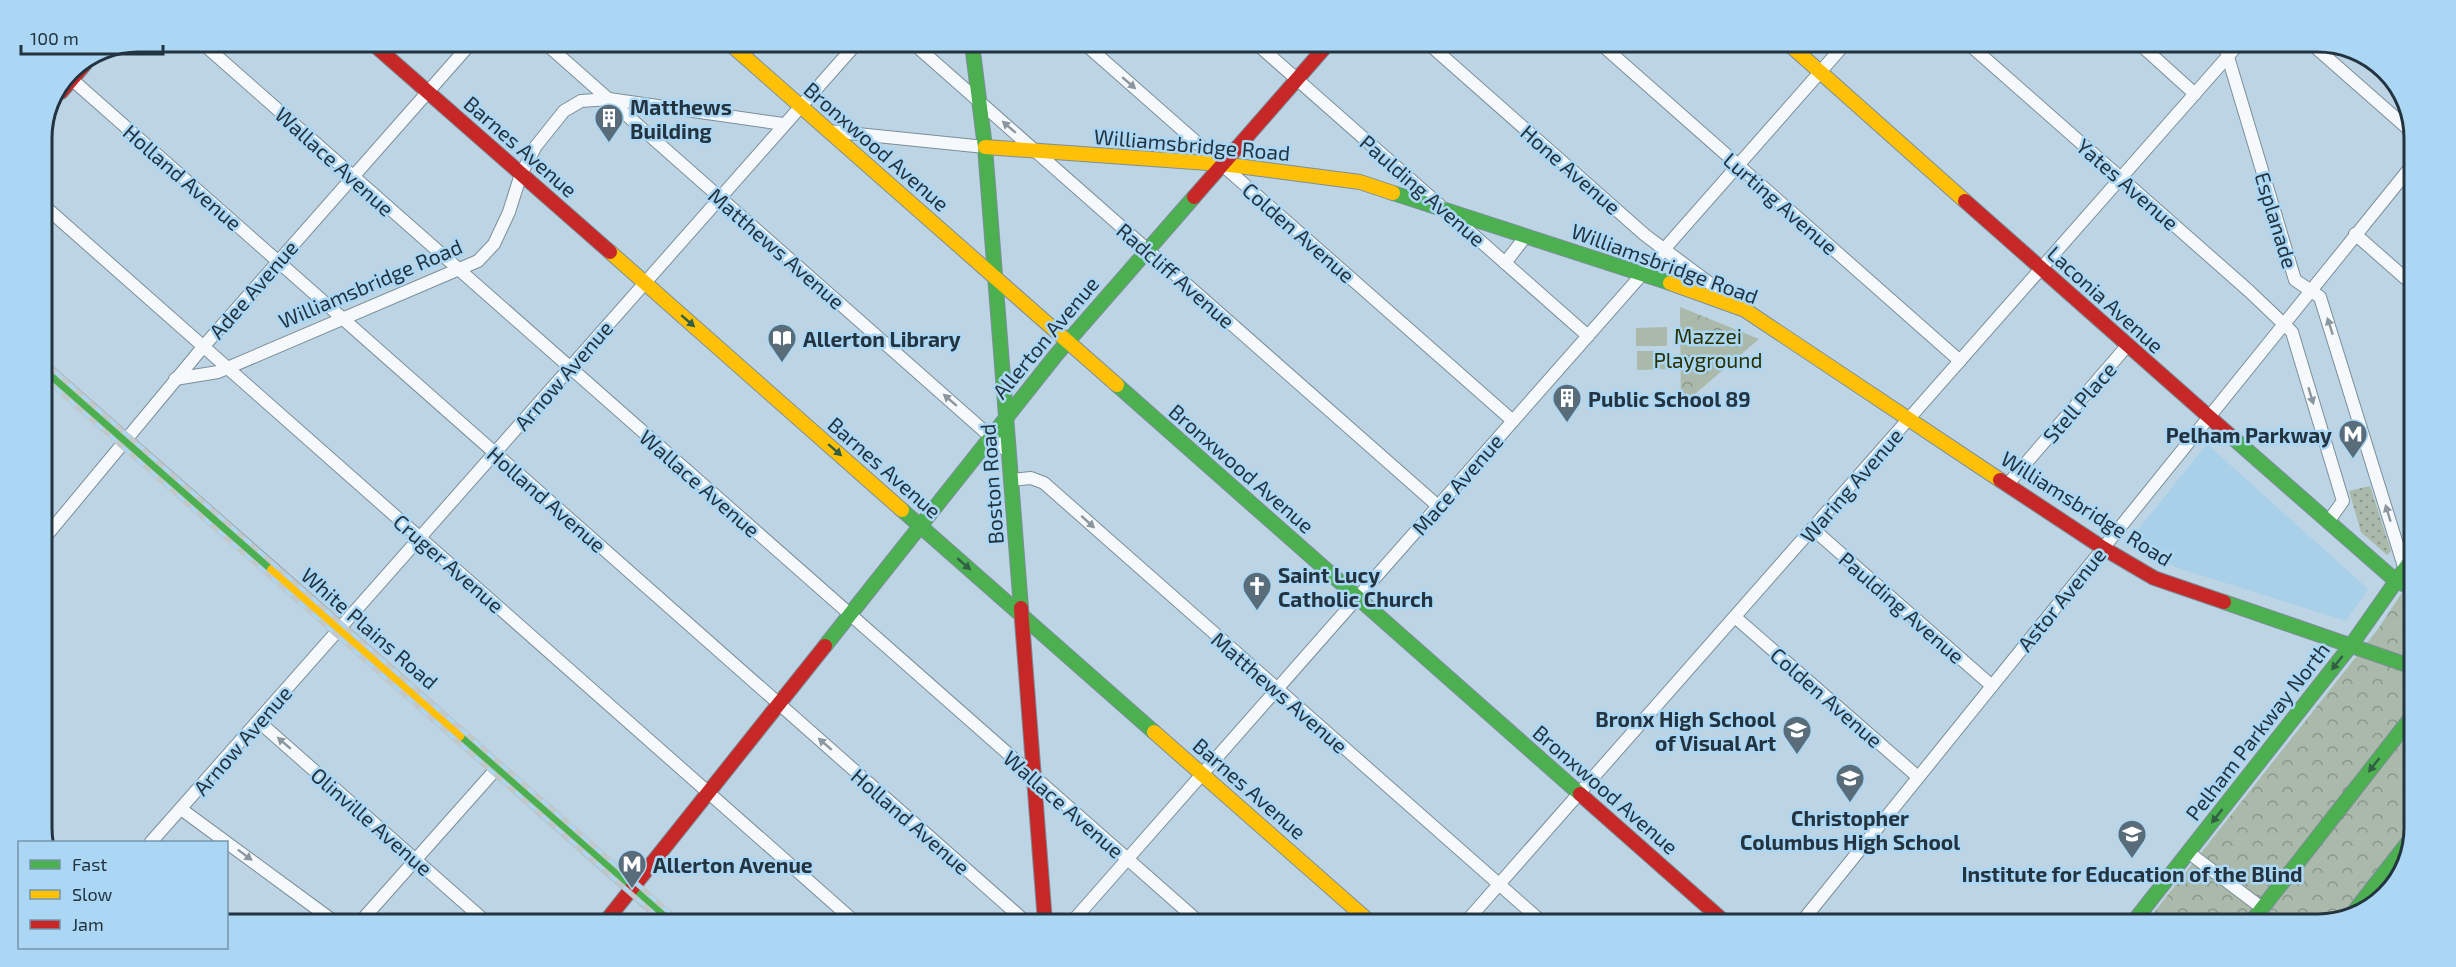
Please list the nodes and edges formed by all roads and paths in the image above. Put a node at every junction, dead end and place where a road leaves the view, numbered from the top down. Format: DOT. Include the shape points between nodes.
graph roads {
  1 [pos="213,53"];
  2 [pos="383,53"];
  3 [pos="462,53"];
  4 [pos="556,53"];
  5 [pos="740,53"];
  6 [pos="848,53"];
  7 [pos="924,53"];
  8 [pos="973,53"];
  9 [pos="1095,53"];
  10 [pos="1267,53"];
  11 [pos="1321,53"];
  12 [pos="1439,53"];
  13 [pos="1611,53"];
  14 [pos="1799,53"];
  15 [pos="1837,53"];
  16 [pos="1979,53"];
  17 [pos="2150,53"];
  18 [pos="2225,53"];
  19 [pos="2226,53"];
  20 [pos="2322,53"];
  21 [pos="1821,72"];
  22 [pos="1297,79"];
  23 [pos="75,82"];
  24 [pos="428,92"];
  25 [pos="2195,94"];
  26 [pos="609,99"];
  27 [pos="980,102"];
  28 [pos="800,107"];
  29 [pos="2402,123"];
  30 [pos="783,124"];
  31 [pos="828,131"];
  32 [pos="985,147"];
  33 [pos="1038,153"];
  34 [pos="1222,164"];
  35 [pos="1738,166"];
  36 [pos="521,174"];
  37 [pos="2403,176"];
  38 [pos="353,177"];
  39 [pos="2121,178"];
  40 [pos="719,197"];
  41 [pos="1445,210"];
  42 [pos="52,213"];
  43 [pos="2355,234"];
  44 [pos="1526,236"];
  45 [pos="1665,248"];
  46 [pos="1147,249"];
  47 [pos="278,262"];
  48 [pos="1505,263"];
  49 [pos="459,270"];
  50 [pos="2041,270"];
  51 [pos="1643,273"];
  52 [pos="2403,276"];
  53 [pos="995,277"];
  54 [pos="644,283"];
  55 [pos="2309,290"];
  56 [pos="1745,310"];
  57 [pos="342,318"];
  58 [pos="2283,323"];
  59 [pos="1588,336"];
  60 [pos="1067,341"];
  61 [pos="2127,346"];
  62 [pos="203,347"];
  63 [pos="1960,362"];
  64 [pos="227,367"];
  65 [pos="570,368"];
  66 [pos="52,376"];
  67 [pos="175,379"];
  68 [pos="1007,417"];
  69 [pos="2208,418"];
  70 [pos="1910,419"];
  71 [pos="1513,421"];
  72 [pos="991,437"];
  73 [pos="124,440"];
  74 [pos="495,453"];
  75 [pos="1009,453"];
  76 [pos="1012,480"];
  77 [pos="2007,485"];
  78 [pos="1438,506"];
  79 [pos="2328,522"];
  80 [pos="53,525"];
  81 [pos="920,526"];
  82 [pos="1813,529"];
  83 [pos="420,538"];
  84 [pos="2103,548"];
  85 [pos="2404,551"];
  86 [pos="2404,570"];
  87 [pos="2396,581"];
  88 [pos="2404,584"];
  89 [pos="1357,597"];
  90 [pos="849,615"];
  91 [pos="1022,615"];
  92 [pos="1735,616"];
  93 [pos="339,629"];
  94 [pos="2352,644"];
  95 [pos="2404,664"];
  96 [pos="1992,686"];
  97 [pos="1277,689"];
  98 [pos="779,704"];
  99 [pos="258,721"];
  100 [pos="2404,726"];
  101 [pos="497,768"];
  102 [pos="1202,774"];
  103 [pos="1034,777"];
  104 [pos="1918,777"];
  105 [pos="708,792"];
  106 [pos="1579,794"];
  107 [pos="181,809"];
  108 [pos="153,841"];
  109 [pos="225,841"];
  110 [pos="228,844"];
  111 [pos="2188,852"];
  112 [pos="2400,853"];
  113 [pos="1127,859"];
  114 [pos="416,860"];
  115 [pos="1499,885"];
  116 [pos="632,888"];
  117 [pos="2361,902"];
  118 [pos="2262,908"];
  119 [pos="324,914"];
  120 [pos="367,914"];
  121 [pos="477,914"];
  122 [pos="612,914"];
  123 [pos="662,914"];
  124 [pos="846,914"];
  125 [pos="1017,914"];
  126 [pos="1044,914"];
  127 [pos="1079,914"];
  128 [pos="1190,914"];
  129 [pos="1361,914"];
  130 [pos="1473,914"];
  131 [pos="1533,914"];
  132 [pos="1716,914"];
  133 [pos="1808,914"];
  134 [pos="2140,914"];
  135 [pos="2257,914"];
  1 -- 38 [label="street, Wallace Avenue"];
  2 -- 24 [label="main road, Barnes Avenue"];
  3 -- 24 [label="street, Adee Avenue"];
  4 -- 26 [label="street, Matthews Avenue"];
  5 -- 28 [label="main road, Bronxwood Avenue"];
  6 -- 28 [label="street, Arnow Avenue"];
  7 -- 27 [label="street, Radcliff Avenue"];
  8 -- 27 [label="main road, Boston Road"];
  9 -- 34 [label="street, Colden Avenue, one-way"];
  10 -- 22 [label="street, Paulding Avenue"];
  11 -- 22 [label="main road, Allerton Avenue"];
  12 -- 45 [label="street, Hone Avenue" via="1645,235"];
  13 -- 35 [label="street, Lurting Avenue"];
  14 -- 21 [label="main road, Laconia Avenue"];
  15 -- 21 [label="street, Mace Avenue"];
  16 -- 39 [label="street, Yates Avenue"];
  17 -- 25 [label="street"];
  18 -- 25 [label="street, Waring Avenue"];
  19 -- 55 [label="street, Esplanade" via="2295,280"];
  20 -- 29 [label="street"];
  21 -- 35 [label="street, Mace Avenue"];
  21 -- 50 [label="main road, Laconia Avenue"];
  22 -- 34 [label="main road, Allerton Avenue"];
  22 -- 41 [label="street, Paulding Avenue"];
  23 -- 47 [label="street, Holland Avenue"];
  24 -- 36 [label="main road, Barnes Avenue"];
  24 -- 38 [label="street, Adee Avenue"];
  25 -- 39 [label="street, Waring Avenue"];
  26 -- 30 [label="street, Williamsbridge Road"];
  26 -- 36 [label="street, Williamsbridge Road" via="581,101 564,111 536,146"];
  26 -- 40 [label="street, Matthews Avenue"];
  27 -- 32 [label="main road, Boston Road"];
  33 -- 27 [label="street, Radcliff Avenue, one-way"];
  28 -- 30 [label="street, Arnow Avenue"];
  28 -- 31 [label="main road, Bronxwood Avenue"];
  30 -- 40 [label="street, Arnow Avenue"];
  31 -- 32 [label="street, Williamsbridge Road"];
  31 -- 53 [label="main road, Bronxwood Avenue"];
  32 -- 33 [label="main road, Williamsbridge Road"];
  32 -- 53 [label="main road, Boston Road"];
  33 -- 34 [label="main road, Williamsbridge Road"];
  33 -- 46 [label="street, Radcliff Avenue"];
  34 -- 41 [label="main road, Williamsbridge Road" via="1360,182"];
  34 -- 46 [label="main road, Allerton Avenue"];
  34 -- 71 [label="street, Colden Avenue"];
  35 -- 45 [label="street, Mace Avenue"];
  35 -- 63 [label="street, Lurting Avenue"];
  36 -- 49 [label="street, Williamsbridge Road" via="494,244 478,261"];
  36 -- 54 [label="main road, Barnes Avenue"];
  37 -- 43 [label="street, Astor Avenue"];
  38 -- 47 [label="street, Adee Avenue"];
  38 -- 49 [label="street, Wallace Avenue"];
  39 -- 50 [label="street, Waring Avenue"];
  39 -- 58 [label="street, Yates Avenue"];
  40 -- 54 [label="street, Arnow Avenue"];
  72 -- 40 [label="street, Matthews Avenue, one-way"];
  41 -- 44 [label="main road, Williamsbridge Road"];
  41 -- 48 [label="street, Paulding Avenue"];
  42 -- 62 [label="street, Cruger Avenue"];
  43 -- 52 [label="street"];
  43 -- 55 [label="street, Astor Avenue"];
  44 -- 48 [label="street"];
  44 -- 51 [label="main road, Williamsbridge Road"];
  45 -- 51 [label="street, Mace Avenue"];
  45 -- 56 [label="street, Hone Avenue"];
  46 -- 60 [label="main road, Allerton Avenue"];
  46 -- 78 [label="street, Radcliff Avenue"];
  47 -- 57 [label="street, Holland Avenue"];
  47 -- 62 [label="street, Adee Avenue"];
  48 -- 59 [label="street, Paulding Avenue"];
  49 -- 57 [label="street, Williamsbridge Road"];
  49 -- 65 [label="street, Wallace Avenue"];
  50 -- 61 [label="main road, Laconia Avenue"];
  50 -- 63 [label="street, Waring Avenue"];
  51 -- 56 [label="main road, Williamsbridge Road"];
  51 -- 59 [label="street, Mace Avenue"];
  53 -- 60 [label="main road, Bronxwood Avenue"];
  53 -- 68 [label="main road, Boston Road"];
  54 -- 65 [label="street, Arnow Avenue"];
  54 -- 81 [label="main road, Barnes Avenue, one-way"];
  55 -- 58 [label="street, Astor Avenue"];
  85 -- 55 [label="street, Esplanade, one-way" via="2320,297"];
  56 -- 70 [label="main road, Williamsbridge Road"];
  57 -- 64 [label="street, Williamsbridge Road"];
  57 -- 74 [label="street, Holland Avenue"];
  58 -- 69 [label="street, Astor Avenue"];
  58 -- 79 [label="street, one-way" via="2292,332 2343,501"];
  59 -- 71 [label="street, Mace Avenue"];
  60 -- 68 [label="main road, Allerton Avenue"];
  60 -- 89 [label="main road, Bronxwood Avenue"];
  61 -- 69 [label="main road, Laconia Avenue"];
  61 -- 77 [label="street, Stell Place"];
  62 -- 64 [label="street, Cruger Avenue"];
  62 -- 67 [label="street, Adee Avenue"];
  63 -- 70 [label="street, Waring Avenue"];
  64 -- 67 [label="street, Williamsbridge Road"];
  64 -- 83 [label="street, Cruger Avenue"];
  65 -- 74 [label="street, Arnow Avenue"];
  65 -- 90 [label="street, Wallace Avenue"];
  66 -- 73 [label="main road, White Plains Road"];
  67 -- 73 [label="street, Adee Avenue"];
  68 -- 72 [label="main road, Allerton Avenue"];
  68 -- 75 [label="main road, Boston Road"];
  69 -- 79 [label="main road, Laconia Avenue"];
  69 -- 84 [label="street, Astor Avenue"];
  70 -- 77 [label="main road, Williamsbridge Road"];
  70 -- 82 [label="street, Waring Avenue"];
  71 -- 78 [label="street, Mace Avenue"];
  72 -- 75 [label="street, Matthews Avenue"];
  72 -- 81 [label="main road, Allerton Avenue"];
  73 -- 80 [label="street, Adee Avenue"];
  73 -- 93 [label="main road, White Plains Road"];
  74 -- 83 [label="street, Arnow Avenue"];
  74 -- 98 [label="street, Holland Avenue"];
  75 -- 76 [label="main road, Boston Road"];
  76 -- 91 [label="main road, Boston Road"];
  76 -- 97 [label="street, Matthews Avenue, one-way" via="1035,478 1044,483"];
  77 -- 84 [label="main road, Williamsbridge Road"];
  78 -- 89 [label="street, Mace Avenue"];
  79 -- 87 [label="main road, Laconia Avenue"];
  81 -- 90 [label="main road, Allerton Avenue"];
  81 -- 91 [label="main road, Barnes Avenue, one-way"];
  82 -- 92 [label="street, Waring Avenue"];
  82 -- 96 [label="street, Paulding Avenue"];
  83 -- 93 [label="street, Arnow Avenue"];
  83 -- 105 [label="street, Cruger Avenue"];
  84 -- 94 [label="main road, Williamsbridge Road" via="2154,578"];
  84 -- 96 [label="street, Astor Avenue"];
  86 -- 87 [label="main road, Pelham Parkway North"];
  87 -- 88 [label="main road, Laconia Avenue"];
  87 -- 94 [label="main road, Pelham Parkway North"];
  89 -- 97 [label="street, Mace Avenue"];
  89 -- 106 [label="main road, Bronxwood Avenue"];
  90 -- 98 [label="main road, Allerton Avenue"];
  90 -- 103 [label="street, Wallace Avenue"];
  91 -- 102 [label="main road, Barnes Avenue"];
  91 -- 103 [label="main road, Boston Road"];
  92 -- 104 [label="street, Colden Avenue"];
  92 -- 106 [label="street, Waring Avenue"];
  93 -- 99 [label="street, Arnow Avenue"];
  93 -- 101 [label="main road, White Plains Road"];
  94 -- 95 [label="main road, Williamsbridge Road"];
  94 -- 111 [label="main road, Pelham Parkway North, one-way"];
  96 -- 104 [label="street, Astor Avenue"];
  97 -- 102 [label="street, Mace Avenue"];
  97 -- 115 [label="street, Matthews Avenue"];
  98 -- 105 [label="main road, Allerton Avenue"];
  125 -- 98 [label="street, Holland Avenue, one-way"];
  99 -- 107 [label="street, Arnow Avenue"];
  114 -- 99 [label="street, Olinville Avenue, one-way"];
  100 -- 118 [label="main road, one-way"];
  101 -- 114 [label="street"];
  101 -- 116 [label="main road, White Plains Road"];
  102 -- 113 [label="street, Mace Avenue"];
  102 -- 129 [label="main road, Barnes Avenue"];
  103 -- 113 [label="street, Wallace Avenue"];
  103 -- 126 [label="main road, Boston Road"];
  104 -- 133 [label="street, Astor Avenue"];
  105 -- 116 [label="main road, Allerton Avenue"];
  105 -- 124 [label="street, Cruger Avenue"];
  106 -- 115 [label="street, Waring Avenue"];
  106 -- 132 [label="main road, Bronxwood Avenue"];
  107 -- 108 [label="street, Arnow Avenue"];
  107 -- 109 [label="street, one-way"];
  110 -- 119 [label="street, one-way"];
  111 -- 118 [label="street"];
  111 -- 134 [label="main road, Pelham Parkway North"];
  112 -- 117 [label="main road"];
  113 -- 127 [label="street, Mace Avenue"];
  113 -- 128 [label="street, Wallace Avenue"];
  114 -- 120 [label="street"];
  114 -- 121 [label="street, Olinville Avenue"];
  115 -- 130 [label="street, Waring Avenue"];
  115 -- 131 [label="street, Matthews Avenue"];
  116 -- 122 [label="main road, Allerton Avenue"];
  116 -- 123 [label="main road, White Plains Road"];
  118 -- 135 [label="main road"];
}
